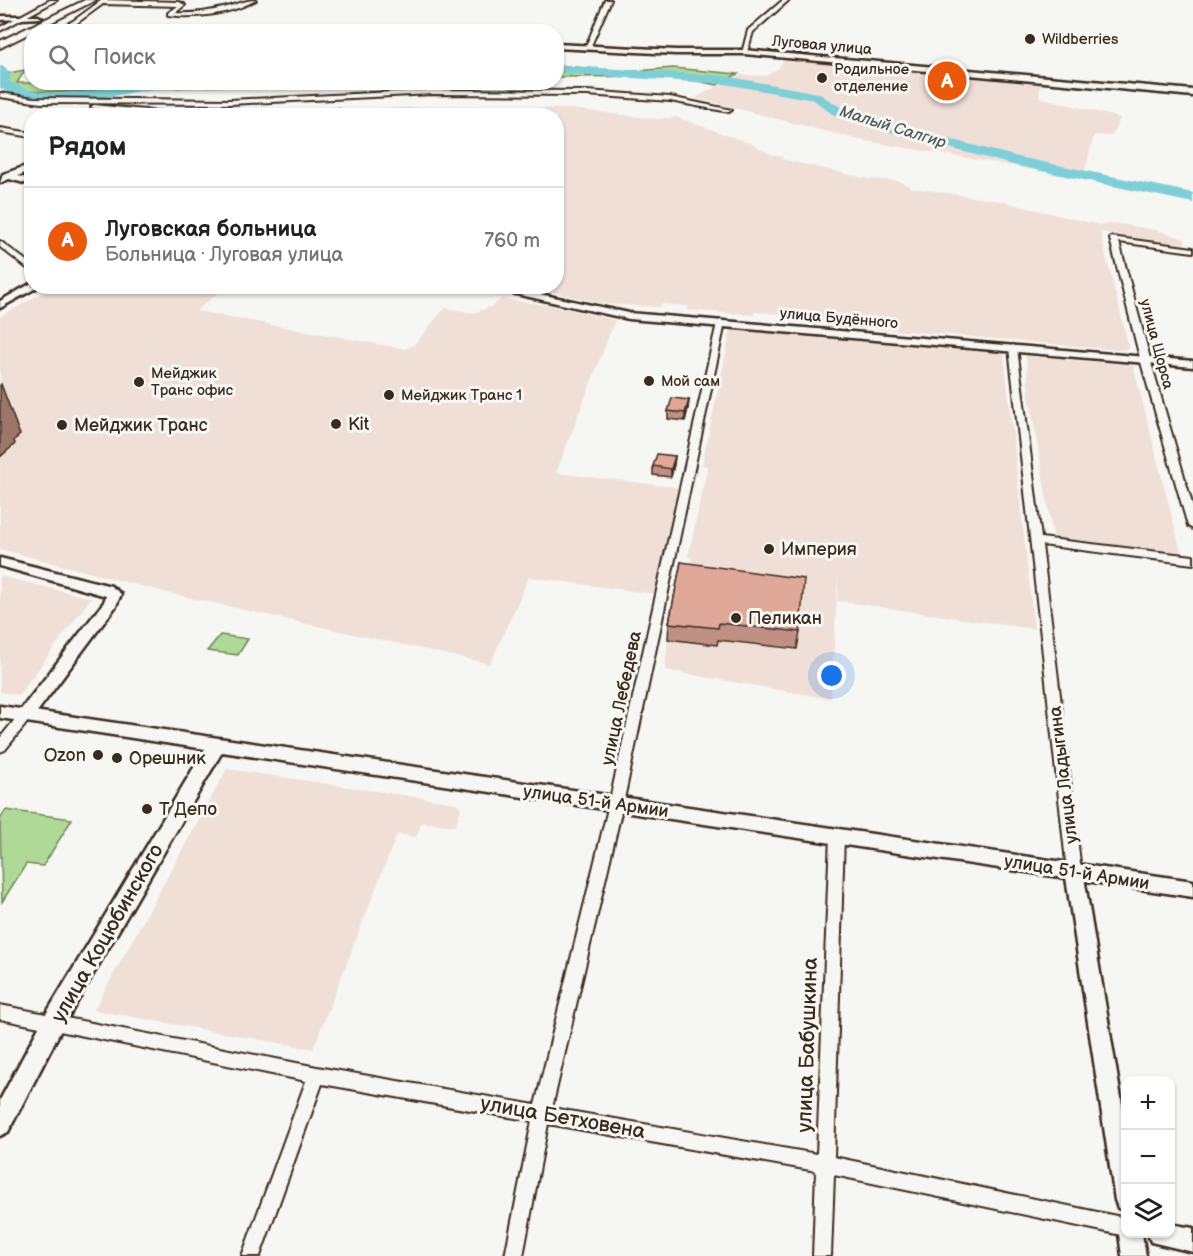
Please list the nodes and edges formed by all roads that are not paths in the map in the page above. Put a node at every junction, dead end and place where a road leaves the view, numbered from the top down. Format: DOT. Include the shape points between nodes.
graph roads {
  1 [pos="54,0"];
  2 [pos="66,0"];
  3 [pos="92,0"];
  4 [pos="253,0"];
  5 [pos="608,0"];
  6 [pos="786,0"];
  7 [pos="104,1"];
  8 [pos="0,18"];
  9 [pos="25,18"];
  10 [pos="41,24"];
  11 [pos="48,24"];
  12 [pos="50,24"];
  13 [pos="60,24"];
  14 [pos="0,29"];
  15 [pos="24,32"];
  16 [pos="24,36"];
  17 [pos="0,38"];
  18 [pos="0,45"];
  19 [pos="564,47"];
  20 [pos="586,48"];
  21 [pos="744,52"];
  22 [pos="1193,93"];
  23 [pos="0,95"];
  24 [pos="34,100"];
  25 [pos="96,108"];
  26 [pos="729,110"];
  27 [pos="0,130"];
  28 [pos="24,134"];
  29 [pos="24,170"];
  30 [pos="3,177"];
  31 [pos="24,181"];
  32 [pos="0,243"];
  33 [pos="1193,250"];
  34 [pos="24,263"];
  35 [pos="24,291"];
  36 [pos="522,294"];
  37 [pos="0,305"];
  38 [pos="721,324"];
  39 [pos="1013,348"];
  40 [pos="1145,359"];
  41 [pos="1193,364"];
  42 [pos="1193,526"];
  43 [pos="1037,541"];
  44 [pos="1193,560"];
  45 [pos="0,562"];
  46 [pos="0,712"];
  47 [pos="25,716"];
  48 [pos="217,745"];
  49 [pos="0,747"];
  50 [pos="616,804"];
  51 [pos="837,836"];
  52 [pos="1074,871"];
  53 [pos="1193,890"];
  54 [pos="0,1012"];
  55 [pos="54,1021"];
  56 [pos="317,1075"];
  57 [pos="542,1112"];
  58 [pos="0,1124"];
  59 [pos="825,1164"];
  60 [pos="1123,1184"];
  61 [pos="1121,1226"];
  62 [pos="1175,1236"];
  63 [pos="1132,1238"];
  64 [pos="1193,1240"];
  65 [pos="251,1256"];
  66 [pos="514,1256"];
  67 [pos="822,1256"];
  68 [pos="1134,1256"];
  1 -- 9 [label="street"];
  2 -- 11 [label="main road"];
  3 -- 12 [label="main road"];
  4 -- 7 [label="street" via="215,13 170,14 182,5"];
  5 -- 20 [label="street"];
  6 -- 21 [label="street" via="750,31"];
  7 -- 13 [label="street" via="75,22"];
  8 -- 9 [label="main road"];
  9 -- 10 [label="main road"];
  9 -- 14 [label="street"];
  15 -- 17 [label="main road"];
  16 -- 18 [label="main road"];
  19 -- 20 [label="main road, Луговая улица"];
  20 -- 21 [label="main road, Луговая улица"];
  21 -- 22 [label="main road, Луговая улица"];
  23 -- 24 [label="street"];
  24 -- 25 [label="street"];
  24 -- 26 [label="street" via="230,102 432,92 587,93 670,99"];
  27 -- 28 [label="street"];
  29 -- 30 [label="street"];
  30 -- 31 [label="street"];
  32 -- 34 [label="street"];
  33 -- 40 [label="street, улица Щорса" via="1114,239"];
  35 -- 37 [label="street"];
  36 -- 38 [label="street, улица Будённого" via="610,313"];
  38 -- 39 [label="street, улица Будённого"];
  38 -- 50 [label="street, улица Лебедева"];
  39 -- 40 [label="street, улица Будённого"];
  39 -- 43 [label="street, улица Ладыгина"];
  40 -- 41 [label="street, улица Будённого"];
  40 -- 42 [label="street, улица Щорса"];
  43 -- 44 [label="street"];
  43 -- 52 [label="street, улица Ладыгина"];
  45 -- 47 [label="street" via="114,594"];
  46 -- 47 [label="main road, улица 51-й Армии"];
  47 -- 48 [label="main road, улица 51-й Армии"];
  47 -- 49 [label="street"];
  48 -- 50 [label="main road, улица 51-й Армии"];
  48 -- 55 [label="main road, улица Коцюбинского"];
  50 -- 51 [label="main road, улица 51-й Армии"];
  50 -- 57 [label="street, улица Лебедева"];
  51 -- 52 [label="main road, улица 51-й Армии"];
  51 -- 59 [label="street, улица Бабушкина"];
  52 -- 53 [label="main road, улица 51-й Армии"];
  52 -- 60 [label="street, улица Ладыгина"];
  54 -- 55 [label="street, улица Бетховена"];
  55 -- 56 [label="street, улица Бетховена"];
  55 -- 58 [label="main road, улица Коцюбинского"];
  56 -- 57 [label="street, улица Бетховена"];
  56 -- 65 [label="street"];
  57 -- 59 [label="street, улица Бетховена"];
  57 -- 66 [label="street, улица Лебедева"];
  59 -- 61 [label="street, улица Бетховена"];
  59 -- 67 [label="street, улица Бабушкина"];
  62 -- 64 [label="street"];
  63 -- 68 [label="street"];
}
